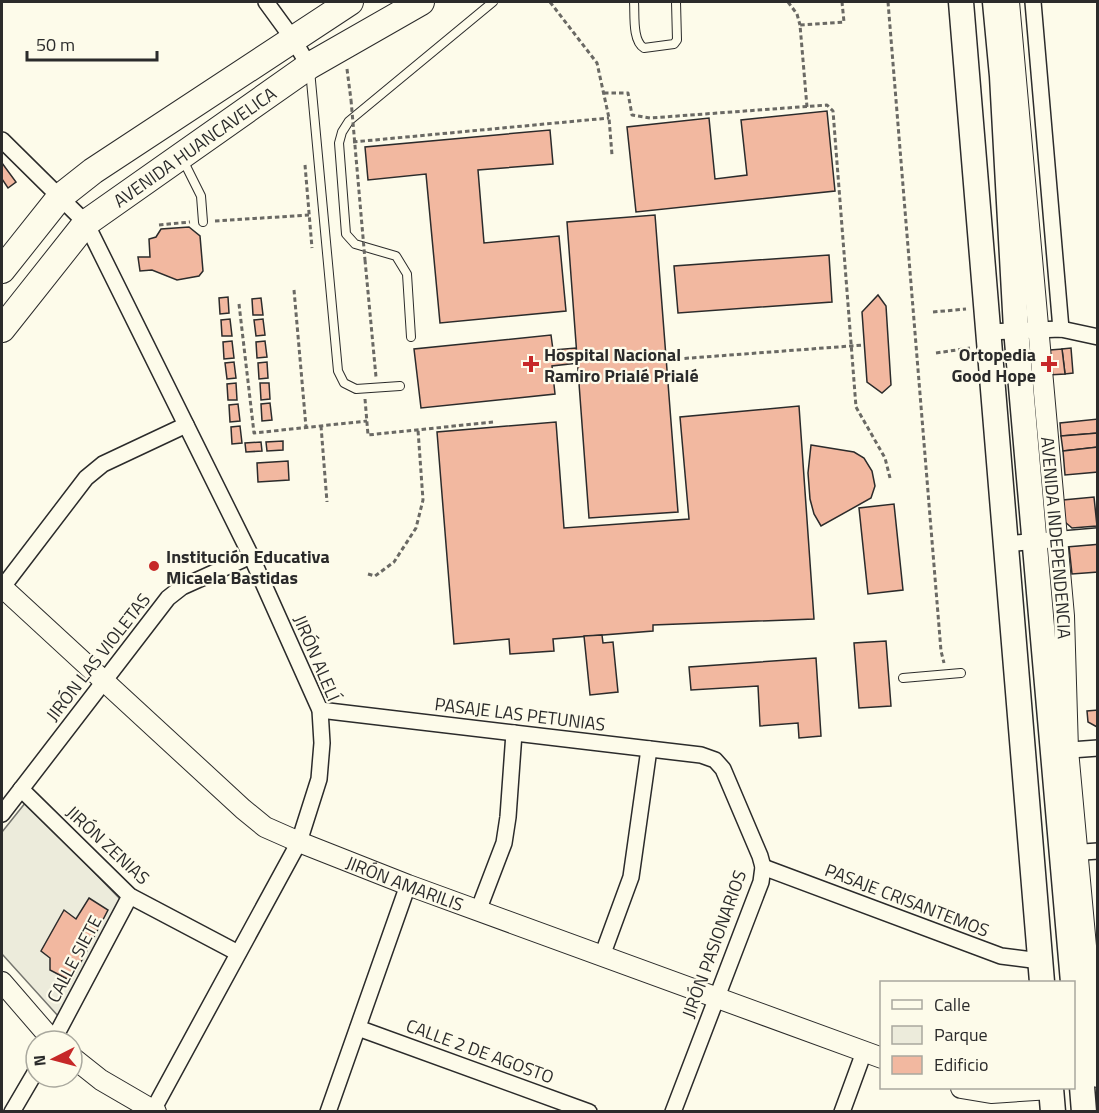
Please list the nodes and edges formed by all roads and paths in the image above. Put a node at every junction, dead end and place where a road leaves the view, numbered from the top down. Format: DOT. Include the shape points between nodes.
graph roads {
  1 [pos="266,2"];
  2 [pos="350,2"];
  3 [pos="422,2"];
  4 [pos="493,2"];
  5 [pos="550,2"];
  6 [pos="634,2"];
  7 [pos="676,2"];
  8 [pos="788,2"];
  9 [pos="842,2"];
  10 [pos="888,2"];
  11 [pos="961,2"];
  12 [pos="995,2"];
  13 [pos="1009,2"];
  14 [pos="1033,2"];
  15 [pos="800,25"];
  16 [pos="293,39"];
  17 [pos="345,45"];
  18 [pos="309,66"];
  19 [pos="604,93"];
  20 [pos="807,107"];
  21 [pos="180,114"];
  22 [pos="609,118"];
  23 [pos="2,140"];
  24 [pos="339,143"];
  25 [pos="190,150"];
  26 [pos="612,155"];
  27 [pos="60,197"];
  28 [pos="309,215"];
  29 [pos="203,222"];
  30 [pos="86,223"];
  31 [pos="159,225"];
  32 [pos="2,270"];
  33 [pos="294,290"];
  34 [pos="239,303"];
  35 [pos="968,309"];
  36 [pos="933,312"];
  37 [pos="1061,328"];
  38 [pos="2,329"];
  39 [pos="1027,329"];
  40 [pos="988,332"];
  41 [pos="411,337"];
  42 [pos="1098,337"];
  43 [pos="864,345"];
  44 [pos="851,346"];
  45 [pos="970,348"];
  46 [pos="936,353"];
  47 [pos="677,359"];
  48 [pos="400,386"];
  49 [pos="377,387"];
  50 [pos="364,388"];
  51 [pos="367,421"];
  52 [pos="493,422"];
  53 [pos="186,425"];
  54 [pos="321,426"];
  55 [pos="306,427"];
  56 [pos="418,430"];
  57 [pos="890,478"];
  58 [pos="327,502"];
  59 [pos="1098,536"];
  60 [pos="1046,540"];
  61 [pos="1005,544"];
  62 [pos="251,556"];
  63 [pos="368,574"];
  64 [pos="2,587"];
  65 [pos="961,673"];
  66 [pos="946,674"];
  67 [pos="903,678"];
  68 [pos="104,681"];
  69 [pos="320,710"];
  70 [pos="514,733"];
  71 [pos="1098,748"];
  72 [pos="649,749"];
  73 [pos="1061,751"];
  74 [pos="716,760"];
  75 [pos="21,789"];
  76 [pos="2,814"];
  77 [pos="299,842"];
  78 [pos="1098,851"];
  79 [pos="1070,853"];
  80 [pos="763,867"];
  81 [pos="408,885"];
  82 [pos="130,896"];
  83 [pos="478,911"];
  84 [pos="238,953"];
  85 [pos="602,956"];
  86 [pos="1041,972"];
  87 [pos="1073,981"];
  88 [pos="2,982"];
  89 [pos="1075,993"];
  90 [pos="716,998"];
  91 [pos="358,1028"];
  92 [pos="43,1029"];
  93 [pos="59,1029"];
  94 [pos="873,1055"];
  95 [pos="84,1067"];
  96 [pos="1093,1072"];
  97 [pos="25,1089"];
  98 [pos="967,1089"];
  99 [pos="1052,1096"];
  100 [pos="153,1111"];
  101 [pos="12,1112"];
  102 [pos="328,1112"];
  103 [pos="589,1112"];
  104 [pos="673,1112"];
  105 [pos="842,1112"];
  106 [pos="1084,1112"];
  1 -- 16 [label="street"];
  2 -- 16 [label="highway, AVENIDA HUANCAVELICA"];
  3 -- 17 [label="highway, AVENIDA HUANCAVELICA"];
  4 -- 24 [label="lane" via="349,121"];
  5 -- 19 [label="path" via="597,63"];
  6 -- 7 [label="lane" via="637,40 644,48 674,44 677,40"];
  8 -- 15 [label="path"];
  9 -- 15 [label="path" via="844,22"];
  10 -- 66 [label="path" via="941,651"];
  11 -- 40 [label="main road"];
  12 -- 39 [label="main road, AVENIDA INDEPENDENCIA"];
  13 -- 39 [label="street, AVENIDA INDEPENDENCIA"];
  14 -- 37 [label="street"];
  15 -- 20 [label="path"];
  16 -- 18 [label="street"];
  16 -- 21 [label="highway, AVENIDA HUANCAVELICA"];
  17 -- 18 [label="highway, AVENIDA HUANCAVELICA"];
  17 -- 49 [label="path, bridge"];
  18 -- 25 [label="highway, AVENIDA HUANCAVELICA"];
  18 -- 50 [label="lane" via="338,371 344,383"];
  19 -- 20 [label="path" via="628,93 632,115 650,118"];
  19 -- 22 [label="path"];
  20 -- 44 [label="path" via="827,105 833,111"];
  21 -- 25 [label="highway"];
  21 -- 27 [label="highway, AVENIDA HUANCAVELICA"];
  22 -- 24 [label="path"];
  22 -- 26 [label="path"];
  23 -- 27 [label="street, JIRÓN ALELÍ"];
  24 -- 41 [label="lane" via="346,234 355,244 396,256 407,274"];
  25 -- 29 [label="lane"];
  25 -- 30 [label="highway, AVENIDA HUANCAVELICA"];
  27 -- 30 [label="street, JIRÓN ALELÍ"];
  27 -- 32 [label="highway, AVENIDA HUANCAVELICA"];
  28 -- 29 [label="path"];
  29 -- 31 [label="path"];
  30 -- 38 [label="highway, AVENIDA HUANCAVELICA"];
  30 -- 53 [label="street, JIRÓN ALELÍ"];
  33 -- 55 [label="path"];
  34 -- 55 [label="path" via="254,433"];
  35 -- 36 [label="path"];
  37 -- 39 [label="street"];
  37 -- 42 [label="street"];
  39 -- 40 [label="street"];
  39 -- 60 [label="main road, AVENIDA INDEPENDENCIA"];
  40 -- 61 [label="main road"];
  43 -- 44 [label="path"];
  44 -- 47 [label="path"];
  44 -- 57 [label="path" via="856,406 885,458"];
  45 -- 46 [label="path"];
  48 -- 49 [label="lane"];
  49 -- 50 [label="lane"];
  50 -- 51 [label="path"];
  51 -- 54 [label="path"];
  51 -- 56 [label="path" via="368,435"];
  52 -- 56 [label="path"];
  53 -- 62 [label="street, JIRÓN ALELÍ"];
  53 -- 64 [label="street" via="103,464 86,478"];
  54 -- 55 [label="path"];
  54 -- 58 [label="path"];
  56 -- 63 [label="path" via="423,500 416,528 394,562 375,576"];
  59 -- 60 [label="street"];
  60 -- 61 [label="street"];
  60 -- 73 [label="main road, AVENIDA INDEPENDENCIA"];
  61 -- 86 [label="main road"];
  62 -- 68 [label="street, JIRÓN LAS VIOLETAS" via="182,587 168,598"];
  62 -- 69 [label="street, JIRÓN ALELÍ"];
  64 -- 68 [label="street, JIRÓN AMARILIS"];
  65 -- 66 [label="lane"];
  66 -- 67 [label="lane"];
  68 -- 75 [label="street, JIRÓN LAS VIOLETAS"];
  68 -- 77 [label="street, JIRÓN AMARILIS" via="243,809 265,827"];
  69 -- 70 [label="street, PASAJE LAS PETUNIAS"];
  69 -- 77 [label="street, JIRÓN ALELÍ" via="319,779"];
  70 -- 72 [label="street, PASAJE LAS PETUNIAS"];
  70 -- 83 [label="street" via="504,843"];
  71 -- 73 [label="street"];
  72 -- 74 [label="street, PASAJE LAS PETUNIAS"];
  72 -- 85 [label="street" via="631,877"];
  73 -- 79 [label="main road, AVENIDA INDEPENDENCIA"];
  74 -- 80 [label="street, JIRÓN PASIONARIOS"];
  75 -- 76 [label="street, JIRÓN LAS VIOLETAS"];
  75 -- 82 [label="street, JIRÓN ZENIAS"];
  77 -- 81 [label="street, JIRÓN AMARILIS"];
  77 -- 84 [label="street, JIRÓN ALELÍ"];
  78 -- 79 [label="street"];
  79 -- 87 [label="main road, AVENIDA INDEPENDENCIA"];
  79 -- 96 [label="street, AVENIDA INDEPENDENCIA"];
  80 -- 86 [label="street, PASAJE CRISANTEMOS"];
  80 -- 90 [label="street, JIRÓN PASIONARIOS" via="761,882"];
  81 -- 83 [label="street, JIRÓN AMARILIS"];
  81 -- 91 [label="street"];
  82 -- 84 [label="street, JIRÓN ZENIAS"];
  82 -- 93 [label="street, CALLE SIETE"];
  83 -- 85 [label="street, JIRÓN AMARILIS"];
  84 -- 100 [label="street, JIRÓN ALELÍ"];
  85 -- 90 [label="street, JIRÓN AMARILIS"];
  88 -- 92 [label="street"];
  89 -- 96 [label="main road, AVENIDA INDEPENDENCIA"];
  90 -- 94 [label="street, JIRÓN AMARILIS"];
  90 -- 104 [label="street, JIRÓN PASIONARIOS"];
  91 -- 102 [label="street"];
  91 -- 103 [label="street, CALLE 2 DE AGOSTO"];
  94 -- 105 [label="street"];
  95 -- 100 [label="street"];
  96 -- 106 [label="main road, AVENIDA INDEPENDENCIA"];
  97 -- 101 [label="street"];
  98 -- 99 [label="street"];
}
